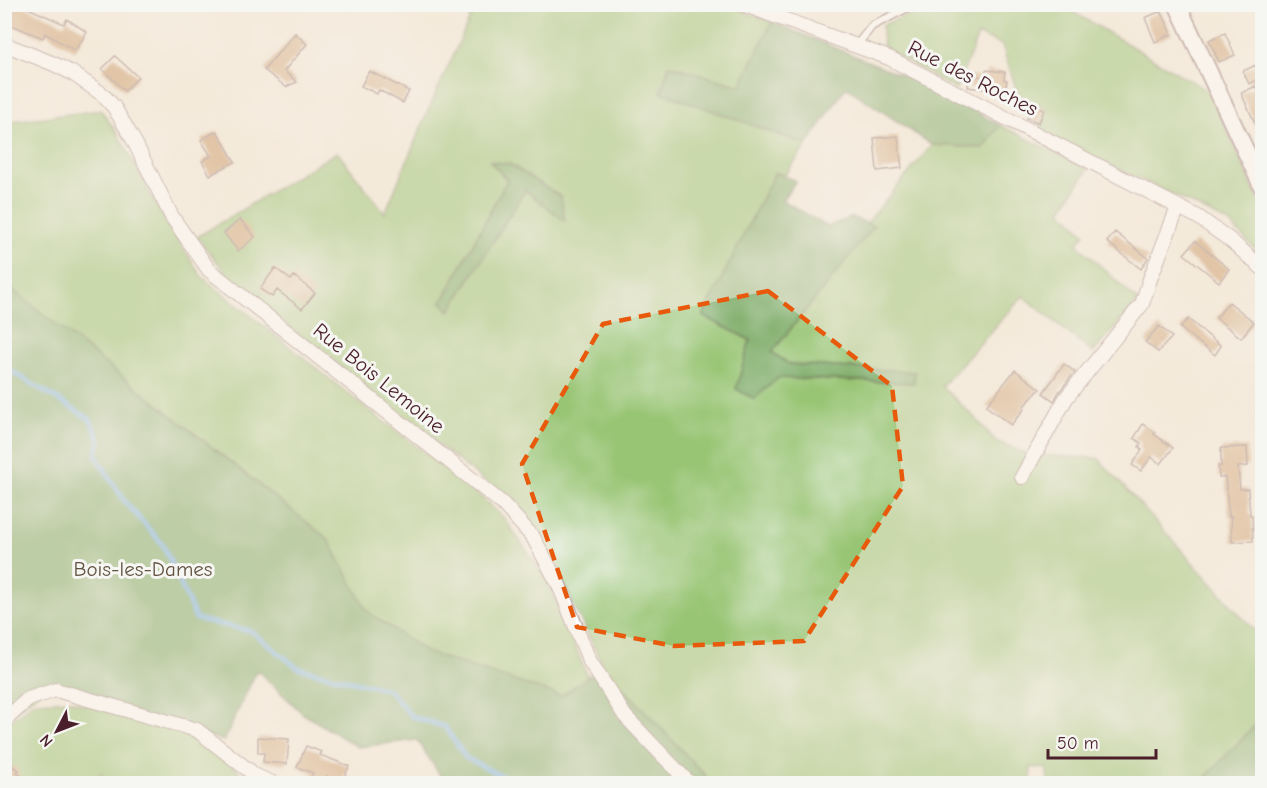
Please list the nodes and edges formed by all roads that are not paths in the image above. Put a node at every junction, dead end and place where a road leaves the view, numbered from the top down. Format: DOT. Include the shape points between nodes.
graph roads {
  1 [pos="742,4"];
  2 [pos="910,4"];
  3 [pos="1177,4"];
  4 [pos="4,44"];
  5 [pos="856,46"];
  6 [pos="1263,186"];
  7 [pos="1178,207"];
  8 [pos="1263,268"];
  9 [pos="1022,477"];
  10 [pos="4,721"];
  11 [pos="274,783"];
  12 [pos="690,783"];
  1 -- 5 [label="street, Rue des Roches"];
  2 -- 5 [label="lane" via="872,26"];
  3 -- 6 [label="street"];
  4 -- 12 [label="street, Rue Bois Lemoine" via="72,73 102,94 134,141 172,217 209,270 503,504 534,537 601,679 625,716"];
  5 -- 7 [label="street, Rue des Roches" via="889,58"];
  7 -- 8 [label="street, Rue des Roches" via="1215,229"];
  7 -- 9 [label="street" via="1142,304 1066,398"];
  10 -- 11 [label="street" via="28,699 56,690 197,730 256,776"];
}
